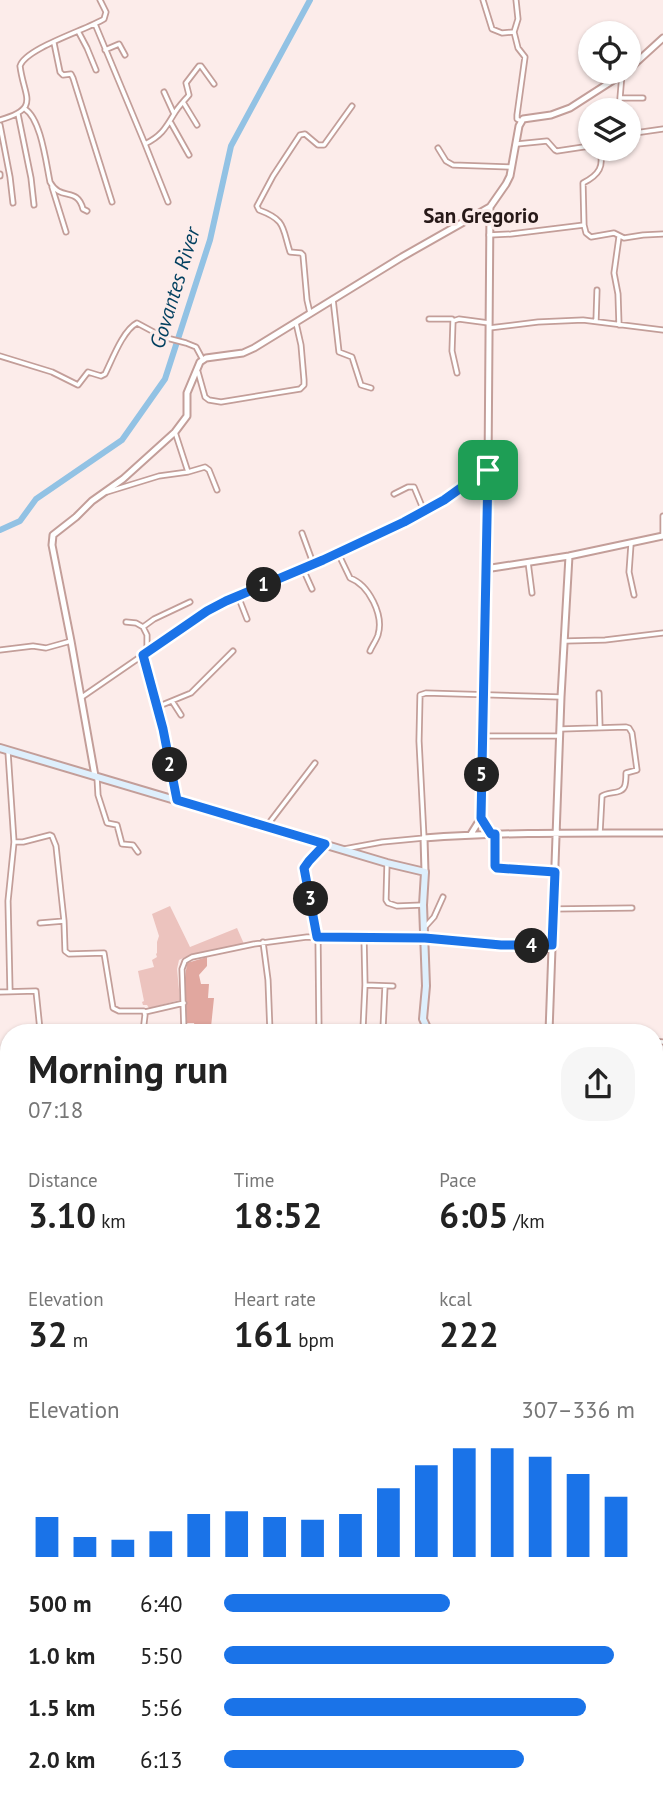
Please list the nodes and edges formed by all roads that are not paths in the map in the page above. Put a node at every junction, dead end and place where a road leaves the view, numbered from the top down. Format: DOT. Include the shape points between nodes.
graph roads {
  1 [pos="100,0"];
  2 [pos="483,0"];
  3 [pos="516,0"];
  4 [pos="95,24"];
  5 [pos="78,31"];
  6 [pos="514,32"];
  7 [pos="663,38"];
  8 [pos="54,42"];
  9 [pos="105,50"];
  10 [pos="125,55"];
  11 [pos="641,58"];
  12 [pos="96,70"];
  13 [pos="214,84"];
  14 [pos="607,84"];
  15 [pos="164,92"];
  16 [pos="183,102"];
  17 [pos="352,106"];
  18 [pos="25,109"];
  19 [pos="18,114"];
  20 [pos="174,114"];
  21 [pos="0,120"];
  22 [pos="521,121"];
  23 [pos="170,122"];
  24 [pos="0,125"];
  25 [pos="197,125"];
  26 [pos="663,129"];
  27 [pos="641,133"];
  28 [pos="145,144"];
  29 [pos="516,144"];
  30 [pos="438,148"];
  31 [pos="578,148"];
  32 [pos="188,155"];
  33 [pos="603,161"];
  34 [pos="512,167"];
  35 [pos="51,184"];
  36 [pos="112,202"];
  37 [pos="168,202"];
  38 [pos="13,203"];
  39 [pos="34,205"];
  40 [pos="489,207"];
  41 [pos="87,211"];
  42 [pos="584,225"];
  43 [pos="66,232"];
  44 [pos="663,234"];
  45 [pos="489,235"];
  46 [pos="619,237"];
  47 [pos="597,290"];
  48 [pos="333,299"];
  49 [pos="310,313"];
  50 [pos="429,319"];
  51 [pos="454,320"];
  52 [pos="296,321"];
  53 [pos="596,321"];
  54 [pos="489,325"];
  55 [pos="619,325"];
  56 [pos="663,330"];
  57 [pos="0,356"];
  58 [pos="203,360"];
  59 [pos="197,369"];
  60 [pos="457,373"];
  61 [pos="371,388"];
  62 [pos="175,432"];
  63 [pos="488,470"];
  64 [pos="188,472"];
  65 [pos="217,490"];
  66 [pos="105,492"];
  67 [pos="394,494"];
  68 [pos="425,511"];
  69 [pos="663,516"];
  70 [pos="302,533"];
  71 [pos="663,536"];
  72 [pos="631,542"];
  73 [pos="338,553"];
  74 [pos="569,555"];
  75 [pos="528,562"];
  76 [pos="313,564"];
  77 [pos="303,569"];
  78 [pos="485,569"];
  79 [pos="312,589"];
  80 [pos="532,593"];
  81 [pos="634,595"];
  82 [pos="239,596"];
  83 [pos="190,602"];
  84 [pos="247,619"];
  85 [pos="126,622"];
  86 [pos="143,627"];
  87 [pos="663,633"];
  88 [pos="71,641"];
  89 [pos="565,641"];
  90 [pos="0,650"];
  91 [pos="370,650"];
  92 [pos="233,651"];
  93 [pos="145,654"];
  94 [pos="599,693"];
  95 [pos="483,694"];
  96 [pos="561,697"];
  97 [pos="81,698"];
  98 [pos="172,701"];
  99 [pos="157,707"];
  100 [pos="181,715"];
  101 [pos="600,728"];
  102 [pos="561,729"];
  103 [pos="483,736"];
  104 [pos="560,736"];
  105 [pos="0,748"];
  106 [pos="8,750"];
  107 [pos="315,763"];
  108 [pos="96,776"];
  109 [pos="177,800"];
  110 [pos="481,818"];
  111 [pos="267,827"];
  112 [pos="556,832"];
  113 [pos="600,833"];
  114 [pos="663,833"];
  115 [pos="471,834"];
  116 [pos="493,834"];
  117 [pos="424,838"];
  118 [pos="14,842"];
  119 [pos="325,844"];
  120 [pos="342,849"];
  121 [pos="138,852"];
  122 [pos="425,861"];
  123 [pos="387,863"];
  124 [pos="412,868"];
  125 [pos="425,872"];
  126 [pos="555,872"];
  127 [pos="443,897"];
  128 [pos="423,905"];
  129 [pos="632,908"];
  130 [pos="553,909"];
  131 [pos="64,921"];
  132 [pos="40,923"];
  133 [pos="425,927"];
  134 [pos="317,937"];
  135 [pos="364,937"];
  136 [pos="425,938"];
  137 [pos="263,943"];
  138 [pos="552,945"];
  139 [pos="365,985"];
  140 [pos="385,986"];
  141 [pos="393,986"];
  142 [pos="10,991"];
  143 [pos="0,992"];
  144 [pos="184,1003"];
  145 [pos="145,1012"];
  146 [pos="423,1018"];
  147 [pos="39,1024"];
  148 [pos="144,1024"];
  149 [pos="184,1024"];
  150 [pos="270,1024"];
  151 [pos="319,1024"];
  152 [pos="363,1024"];
  153 [pos="383,1024"];
  154 [pos="419,1024"];
  155 [pos="426,1024"];
  156 [pos="549,1024"];
  1 -- 4 [label="street" via="107,14"];
  2 -- 6 [label="street" via="492,29"];
  3 -- 6 [label="street"];
  4 -- 5 [label="street"];
  4 -- 9 [label="street"];
  5 -- 8 [label="street"];
  5 -- 12 [label="street"];
  6 -- 22 [label="street" via="526,58 518,103"];
  7 -- 11 [label="street"];
  8 -- 18 [label="street" via="21,61"];
  8 -- 36 [label="street" via="60,72 73,78"];
  9 -- 10 [label="street" via="118,44"];
  9 -- 28 [label="street"];
  13 -- 16 [label="street" via="199,66 186,83 189,93"];
  14 -- 22 [label="street" via="570,108"];
  15 -- 20 [label="street"];
  16 -- 20 [label="street"];
  16 -- 25 [label="street"];
  17 -- 49 [label="street" via="324,145 300,135 257,206 278,219 290,252 303,255"];
  18 -- 19 [label="street"];
  18 -- 35 [label="street" via="37,128"];
  19 -- 21 [label="street"];
  19 -- 39 [label="street"];
  20 -- 23 [label="street"];
  22 -- 29 [label="street"];
  23 -- 28 [label="street"];
  23 -- 32 [label="street"];
  24 -- 38 [label="street"];
  26 -- 27 [label="street"];
  28 -- 37 [label="street"];
  29 -- 31 [label="street" via="547,141 556,151"];
  29 -- 34 [label="street"];
  30 -- 34 [label="street" via="450,165"];
  33 -- 42 [label="street" via="594,177 583,183"];
  34 -- 40 [label="street"];
  35 -- 41 [label="street" via="57,192 78,198"];
  35 -- 43 [label="street"];
  40 -- 45 [label="street"];
  40 -- 48 [label="street"];
  42 -- 45 [label="street"];
  42 -- 46 [label="street" via="589,236 614,233"];
  44 -- 46 [label="street"];
  45 -- 54 [label="street"];
  46 -- 55 [label="street" via="614,273"];
  47 -- 53 [label="street"];
  48 -- 49 [label="street"];
  48 -- 61 [label="street" via="339,352 352,357 360,383"];
  49 -- 52 [label="street"];
  50 -- 51 [label="street"];
  51 -- 54 [label="street"];
  51 -- 60 [label="street" via="452,351"];
  52 -- 58 [label="street" via="248,351"];
  52 -- 59 [label="street" via="304,380 300,389 209,400"];
  53 -- 54 [label="street"];
  53 -- 55 [label="street"];
  54 -- 63 [label="street"];
  55 -- 56 [label="street"];
  57 -- 58 [label="street" via="52,372 76,385 88,372 105,374 127,332 140,324 198,349"];
  58 -- 59 [label="street"];
  59 -- 62 [label="street" via="187,393 187,416"];
  62 -- 64 [label="street"];
  62 -- 66 [label="street"];
  63 -- 68 [label="street"];
  63 -- 78 [label="street"];
  64 -- 65 [label="street" via="206,467"];
  64 -- 66 [label="street"];
  66 -- 88 [label="street" via="51,538"];
  67 -- 68 [label="street" via="414,488"];
  68 -- 73 [label="street"];
  69 -- 71 [label="street"];
  70 -- 76 [label="street"];
  71 -- 72 [label="street"];
  72 -- 74 [label="street"];
  72 -- 81 [label="street" via="629,572"];
  73 -- 76 [label="street"];
  73 -- 91 [label="street" via="350,578 359,582 375,606 379,626"];
  74 -- 75 [label="street"];
  74 -- 89 [label="street"];
  75 -- 78 [label="street"];
  75 -- 80 [label="street"];
  76 -- 77 [label="street"];
  77 -- 79 [label="street"];
  77 -- 82 [label="street"];
  78 -- 95 [label="street"];
  82 -- 84 [label="street"];
  82 -- 93 [label="street" via="197,617"];
  83 -- 86 [label="street"];
  85 -- 86 [label="street"];
  86 -- 93 [label="street"];
  87 -- 89 [label="street"];
  88 -- 90 [label="street"];
  88 -- 97 [label="street"];
  89 -- 96 [label="street"];
  92 -- 98 [label="street" via="194,691"];
  93 -- 97 [label="street"];
  93 -- 99 [label="street"];
  94 -- 101 [label="street"];
  95 -- 96 [label="street"];
  95 -- 103 [label="street"];
  95 -- 117 [label="street" via="420,695"];
  96 -- 102 [label="street"];
  97 -- 108 [label="street"];
  98 -- 99 [label="street"];
  98 -- 100 [label="street"];
  99 -- 109 [label="street"];
  101 -- 102 [label="street"];
  101 -- 113 [label="street" via="630,729 638,770 626,773 624,789 602,796"];
  102 -- 104 [label="street"];
  103 -- 104 [label="street"];
  103 -- 110 [label="street"];
  104 -- 112 [label="street"];
  105 -- 106 [label="main road"];
  106 -- 108 [label="main road"];
  106 -- 118 [label="street"];
  107 -- 111 [label="street"];
  108 -- 109 [label="main road"];
  108 -- 121 [label="street" via="107,823 117,825 122,845 133,845"];
  109 -- 111 [label="main road"];
  110 -- 115 [label="street"];
  110 -- 116 [label="street"];
  111 -- 119 [label="main road"];
  112 -- 113 [label="street"];
  112 -- 116 [label="street"];
  112 -- 126 [label="street"];
  113 -- 114 [label="street"];
  115 -- 116 [label="street"];
  115 -- 117 [label="street"];
  116 -- 126 [label="street" via="497,868"];
  117 -- 120 [label="street"];
  117 -- 122 [label="street"];
  118 -- 131 [label="street" via="52,836"];
  118 -- 142 [label="street" via="8,901"];
  119 -- 120 [label="main road"];
  119 -- 134 [label="street" via="304,868"];
  120 -- 123 [label="main road"];
  122 -- 124 [label="street"];
  122 -- 125 [label="street"];
  123 -- 124 [label="main road"];
  123 -- 128 [label="street" via="388,904"];
  124 -- 125 [label="main road"];
  125 -- 128 [label="main road"];
  126 -- 130 [label="street"];
  127 -- 133 [label="street"];
  128 -- 133 [label="main road"];
  129 -- 130 [label="street"];
  130 -- 138 [label="street"];
  131 -- 132 [label="street"];
  131 -- 145 [label="street" via="66,953 104,953 114,1010"];
  133 -- 136 [label="main road"];
  134 -- 135 [label="street"];
  134 -- 137 [label="street"];
  134 -- 151 [label="street"];
  135 -- 136 [label="street"];
  135 -- 139 [label="street"];
  136 -- 138 [label="street"];
  136 -- 146 [label="main road"];
  137 -- 144 [label="street" via="185,961"];
  137 -- 150 [label="street"];
  138 -- 156 [label="street"];
  139 -- 140 [label="street"];
  139 -- 152 [label="street"];
  140 -- 141 [label="street"];
  140 -- 153 [label="street"];
  142 -- 143 [label="street"];
  142 -- 147 [label="street" via="36,991"];
  144 -- 145 [label="street"];
  144 -- 149 [label="street"];
  145 -- 148 [label="street"];
  146 -- 154 [label="main road"];
  146 -- 155 [label="main road"];
}
